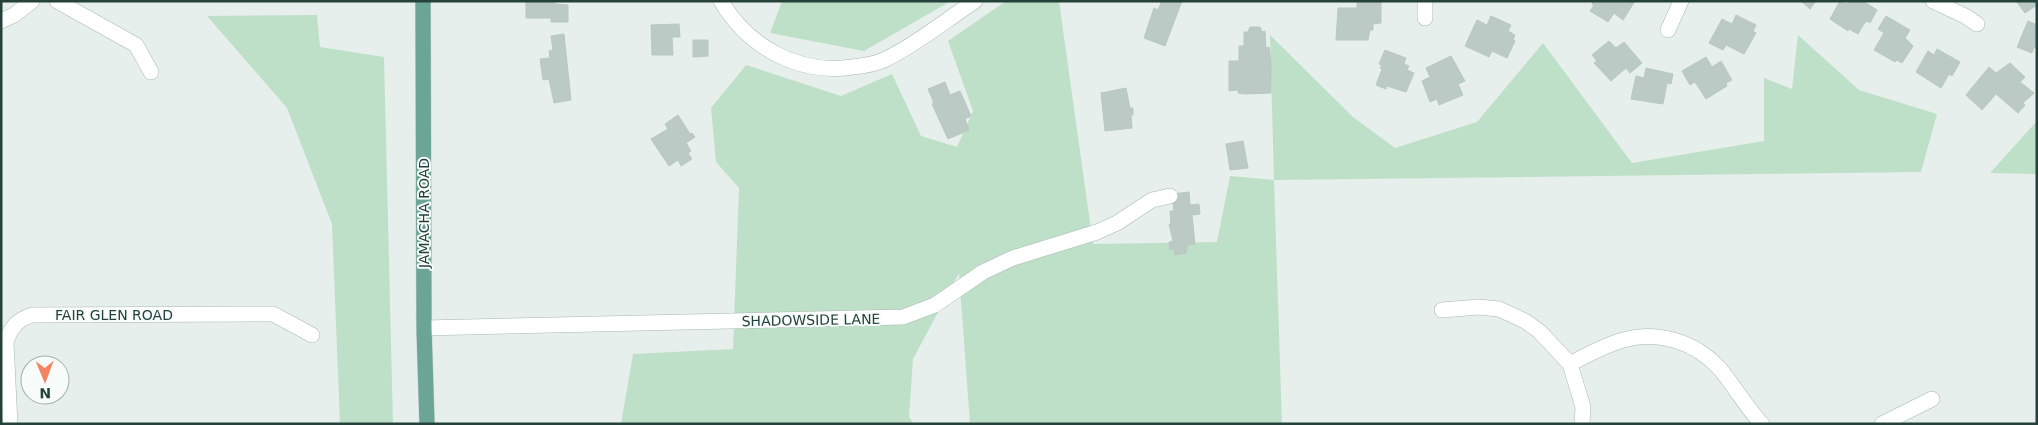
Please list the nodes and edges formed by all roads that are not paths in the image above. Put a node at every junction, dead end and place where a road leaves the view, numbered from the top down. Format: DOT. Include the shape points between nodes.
graph roads {
  1 [pos="32,1"];
  2 [pos="57,1"];
  3 [pos="423,1"];
  4 [pos="721,1"];
  5 [pos="975,1"];
  6 [pos="1424,1"];
  7 [pos="1681,1"];
  8 [pos="1933,1"];
  9 [pos="1425,18"];
  10 [pos="1,21"];
  11 [pos="1977,24"];
  12 [pos="1668,30"];
  13 [pos="151,72"];
  14 [pos="1170,196"];
  15 [pos="1442,310"];
  16 [pos="424,328"];
  17 [pos="312,335"];
  18 [pos="1570,364"];
  19 [pos="1932,399"];
  20 [pos="10,424"];
  21 [pos="427,424"];
  22 [pos="1582,424"];
  23 [pos="1762,424"];
  24 [pos="1882,424"];
  1 -- 10 [label="street"];
  2 -- 13 [label="street" via="136,45"];
  3 -- 16 [label="main road, JAMACHA ROAD"];
  4 -- 5 [label="street" via="729,16 769,51 798,64 832,69 864,66 884,60"];
  6 -- 9 [label="street"];
  7 -- 12 [label="street"];
  8 -- 11 [label="street"];
  14 -- 16 [label="street, SHADOWSIDE LANE" via="1152,200 1097,232 1013,258 982,272 935,305 903,316"];
  15 -- 18 [label="street" via="1499,309 1525,320"];
  16 -- 21 [label="main road, JAMACHA ROAD"];
  17 -- 20 [label="street, FAIR GLEN ROAD" via="273,314 32,315 20,319 10,330 6,342"];
  18 -- 22 [label="street" via="1583,407"];
  18 -- 23 [label="street" via="1623,340 1648,336 1674,340 1687,345 1721,370 1748,410"];
  19 -- 24 [label="street"];
}
